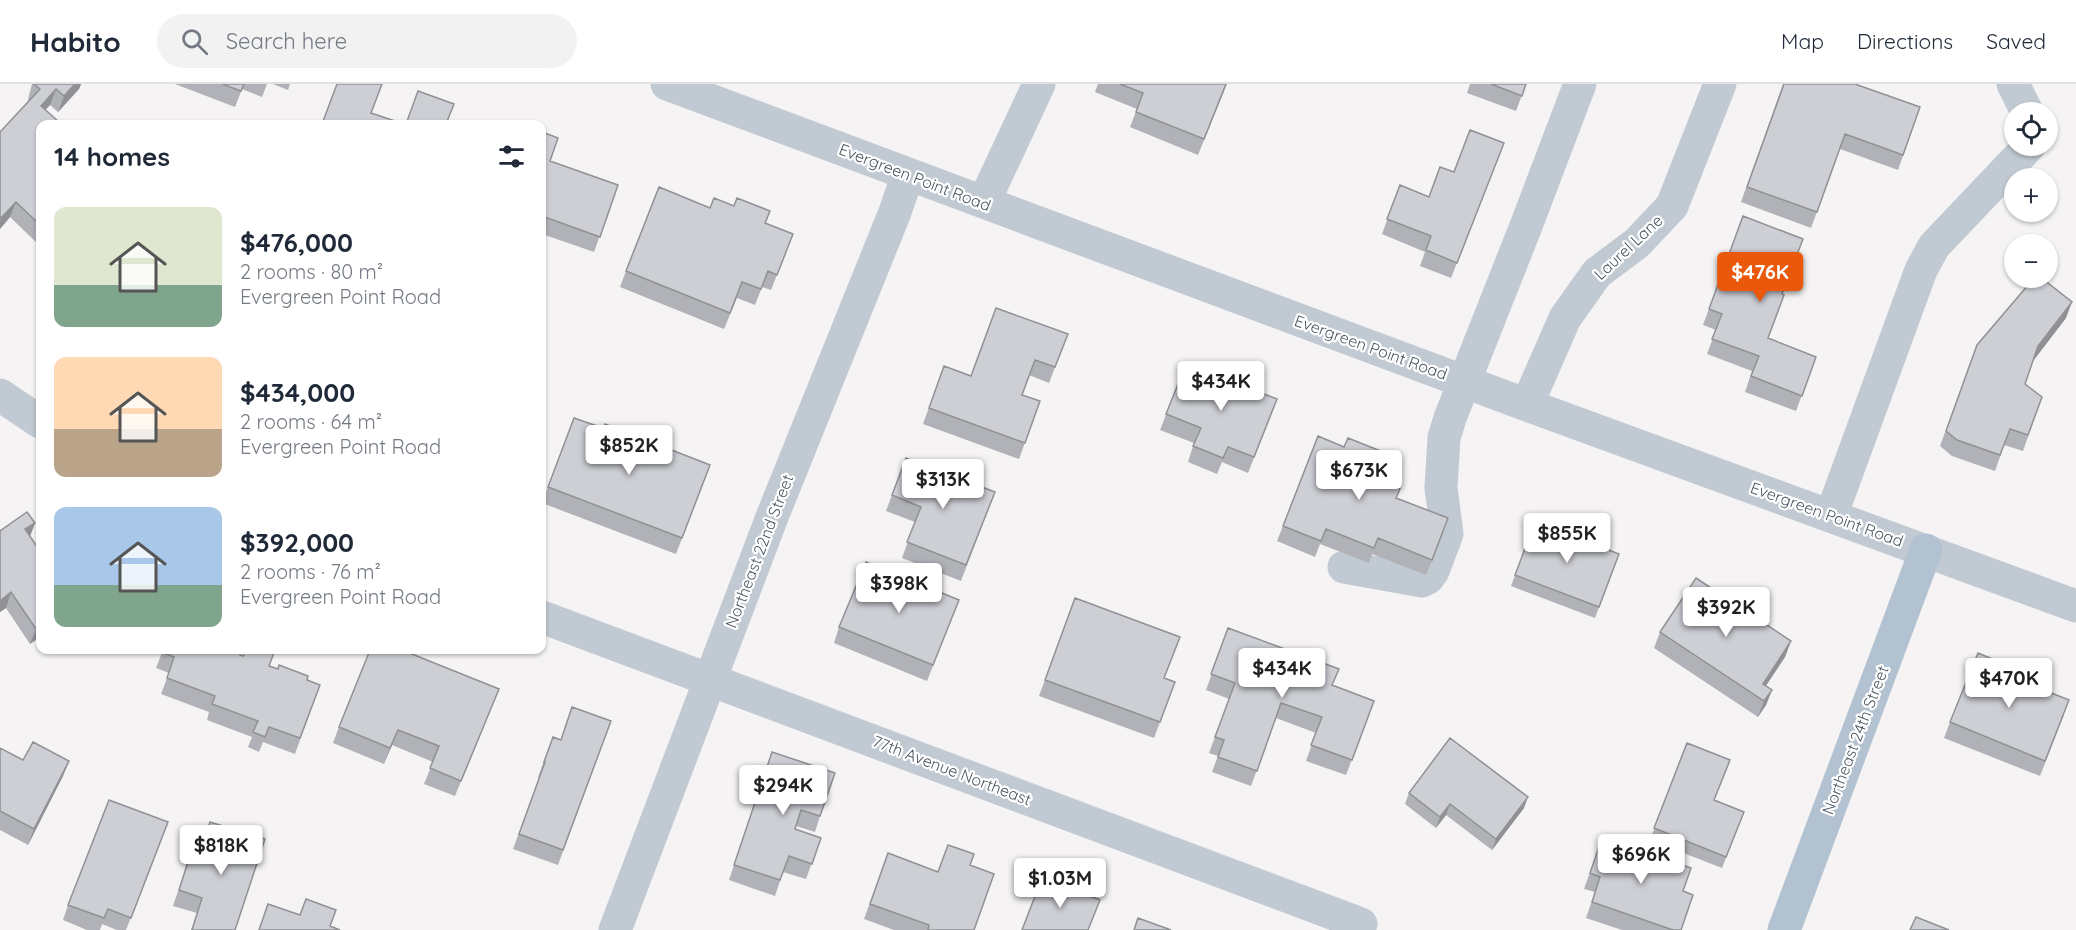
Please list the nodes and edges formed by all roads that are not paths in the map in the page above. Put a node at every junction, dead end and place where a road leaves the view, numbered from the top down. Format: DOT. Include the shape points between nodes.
graph roads {
  1 [pos="667,84"];
  2 [pos="1039,84"];
  3 [pos="1580,84"];
  4 [pos="1720,84"];
  5 [pos="2013,84"];
  6 [pos="2022,102"];
  7 [pos="2020,156"];
  8 [pos="908,174"];
  9 [pos="984,202"];
  10 [pos="1464,381"];
  11 [pos="0,395"];
  12 [pos="1527,405"];
  13 [pos="36,419"];
  14 [pos="1831,516"];
  15 [pos="1926,550"];
  16 [pos="1344,567"];
  17 [pos="2073,600"];
  18 [pos="546,618"];
  19 [pos="710,680"];
  20 [pos="1361,924"];
  21 [pos="615,930"];
  22 [pos="1784,930"];
  1 -- 8 [label="street, Evergreen Point Road"];
  2 -- 9 [label="street"];
  3 -- 10 [label="street"];
  4 -- 12 [label="street, Laurel Lane" via="1672,206 1637,243 1597,273 1565,318"];
  5 -- 6 [label="street"];
  7 -- 14 [label="street" via="1934,246 1921,270"];
  8 -- 9 [label="street, Evergreen Point Road"];
  8 -- 19 [label="street, Northeast 22nd Street"];
  9 -- 10 [label="street, Evergreen Point Road"];
  10 -- 12 [label="street, Evergreen Point Road"];
  10 -- 16 [label="street" via="1444,438 1441,488 1447,534 1428,578 1411,580"];
  11 -- 13 [label="street"];
  12 -- 14 [label="street, Evergreen Point Road"];
  14 -- 15 [label="street, Evergreen Point Road"];
  15 -- 17 [label="street, Evergreen Point Road"];
  15 -- 22 [label="main road, Northeast 24th Street"];
  18 -- 19 [label="street, 77th Avenue Northeast"];
  19 -- 20 [label="street, 77th Avenue Northeast"];
  19 -- 21 [label="street, Northeast 22nd Street"];
}
